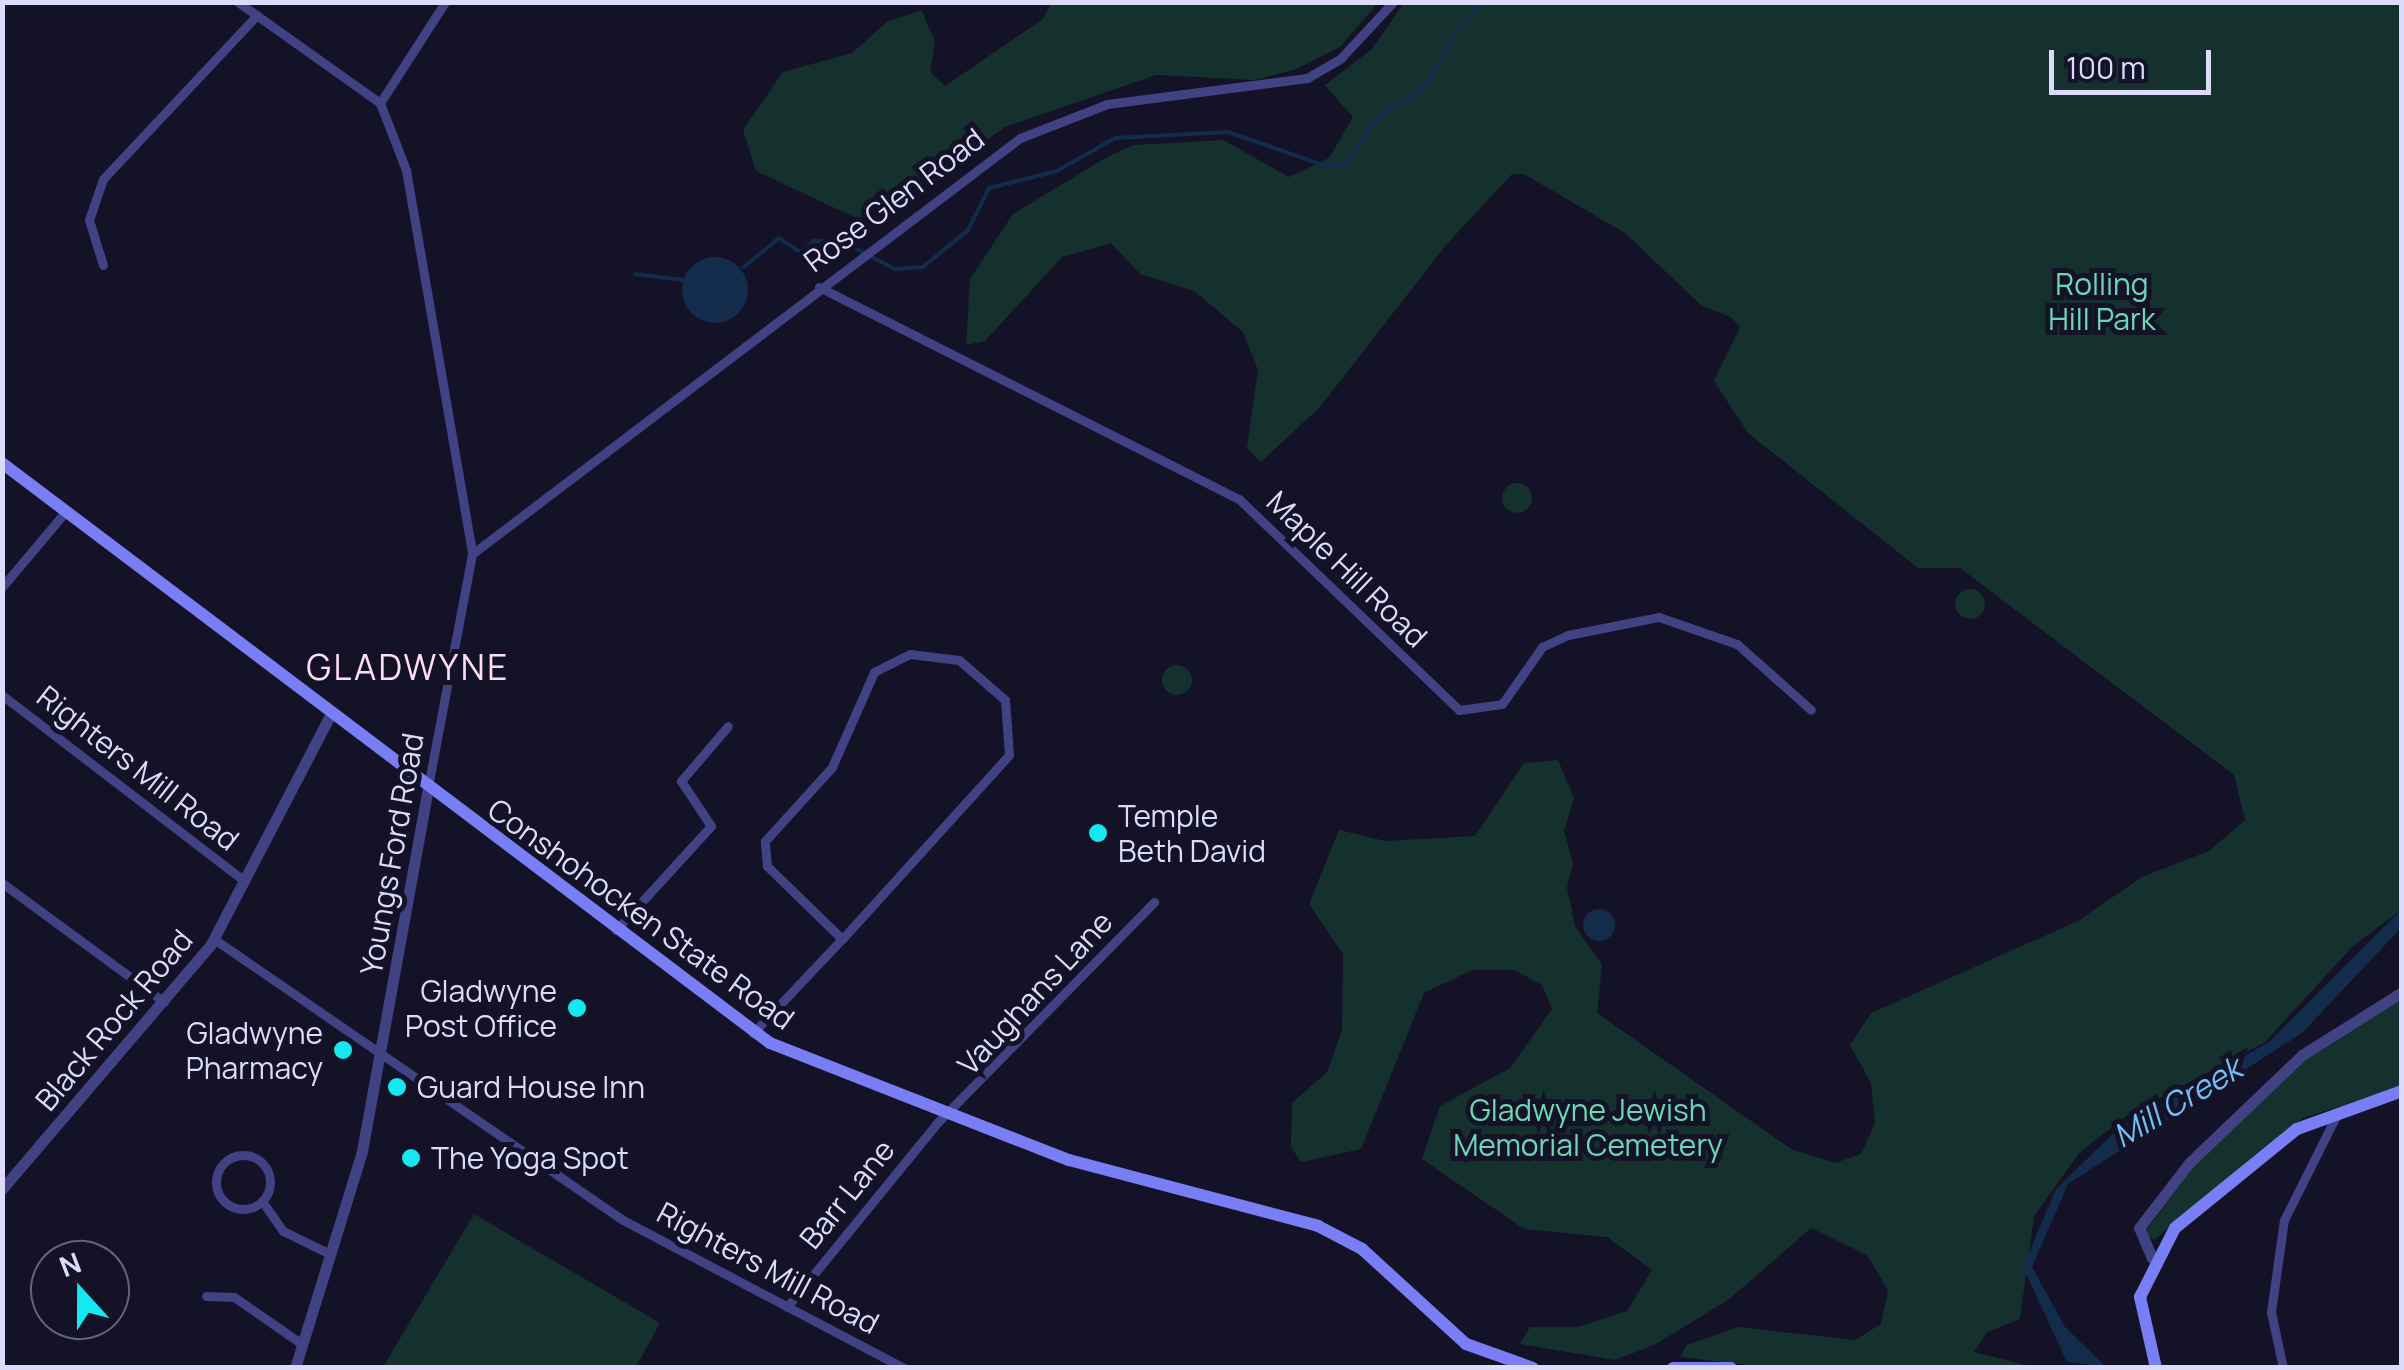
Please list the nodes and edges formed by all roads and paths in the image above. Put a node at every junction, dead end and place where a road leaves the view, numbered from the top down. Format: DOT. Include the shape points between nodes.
graph roads {
  1 [pos="238,2"];
  2 [pos="446,2"];
  3 [pos="1393,2"];
  4 [pos="257,15"];
  5 [pos="380,103"];
  6 [pos="103,265"];
  7 [pos="819,287"];
  8 [pos="2,463"];
  9 [pos="66,511"];
  10 [pos="472,554"];
  11 [pos="2,587"];
  12 [pos="2,695"];
  13 [pos="1810,710"];
  14 [pos="331,713"];
  15 [pos="728,726"];
  16 [pos="428,787"];
  17 [pos="244,881"];
  18 [pos="2,883"];
  19 [pos="1154,902"];
  20 [pos="616,930"];
  21 [pos="214,939"];
  22 [pos="842,939"];
  23 [pos="2402,992"];
  24 [pos="164,1002"];
  25 [pos="753,1032"];
  26 [pos="383,1050"];
  27 [pos="2402,1092"];
  28 [pos="2340,1108"];
  29 [pos="949,1115"];
  30 [pos="2,1189"];
  31 [pos="262,1201"];
  32 [pos="330,1254"];
  33 [pos="2152,1258"];
  34 [pos="206,1296"];
  35 [pos="786,1307"];
  36 [pos="302,1344"];
  37 [pos="295,1368"];
  38 [pos="904,1368"];
  39 [pos="1533,1368"];
  40 [pos="1673,1368"];
  41 [pos="1730,1368"];
  42 [pos="2156,1368"];
  43 [pos="2284,1368"];
  1 -- 4 [label="street"];
  2 -- 5 [label="street"];
  3 -- 7 [label="street, Rose Glen Road" via="1341,58 1307,78 1132,99 1032,133"];
  4 -- 5 [label="street"];
  4 -- 6 [label="street" via="103,178 89,220"];
  5 -- 10 [label="street, Youngs Ford Road" via="412,195"];
  7 -- 10 [label="street, Rose Glen Road"];
  7 -- 13 [label="street, Maple Hill Road" via="1239,500 1459,710 1502,704 1542,648 1568,635 1660,617 1736,644"];
  8 -- 9 [label="main road, Conshohocken State Road"];
  9 -- 11 [label="street"];
  9 -- 14 [label="main road, Conshohocken State Road"];
  10 -- 16 [label="street, Youngs Ford Road"];
  12 -- 17 [label="street, Righters Mill Road"];
  14 -- 16 [label="main road, Conshohocken State Road"];
  14 -- 17 [label="street, Black Rock Road"];
  15 -- 20 [label="street" via="681,782 711,826"];
  16 -- 20 [label="main road, Conshohocken State Road"];
  16 -- 26 [label="street, Youngs Ford Road"];
  17 -- 21 [label="street, Black Rock Road"];
  18 -- 24 [label="street"];
  19 -- 29 [label="street, Vaughans Lane"];
  20 -- 25 [label="main road, Conshohocken State Road"];
  21 -- 24 [label="street, Black Rock Road"];
  21 -- 26 [label="street, Righters Mill Road"];
  22 -- 22 [label="street" via="768,866 765,841 832,767 874,672 919,652 959,660 1006,700 1013,736 1006,763"];
  22 -- 25 [label="street"];
  23 -- 33 [label="street" via="2302,1055 2173,1180 2137,1233"];
  24 -- 30 [label="street, Black Rock Road"];
  25 -- 29 [label="main road, Conshohocken State Road"];
  26 -- 32 [label="street, Youngs Ford Road"];
  26 -- 35 [label="street, Righters Mill Road" via="624,1220"];
  27 -- 28 [label="main road"];
  28 -- 33 [label="main road" via="2237,1171"];
  28 -- 43 [label="street" via="2284,1220 2271,1312"];
  29 -- 35 [label="street, Barr Lane"];
  29 -- 39 [label="main road, Conshohocken State Road" via="1069,1160 1334,1233 1456,1337"];
  31 -- 31 [label="street" via="221,1197 216,1169 240,1157 263,1165 273,1184"];
  31 -- 32 [label="street" via="283,1231"];
  32 -- 36 [label="street, Youngs Ford Road"];
  33 -- 42 [label="main road" via="2140,1311"];
  34 -- 36 [label="street" via="234,1297"];
  35 -- 38 [label="street, Righters Mill Road"];
  36 -- 37 [label="street, Youngs Ford Road"];
  40 -- 41 [label="main road"];
}
